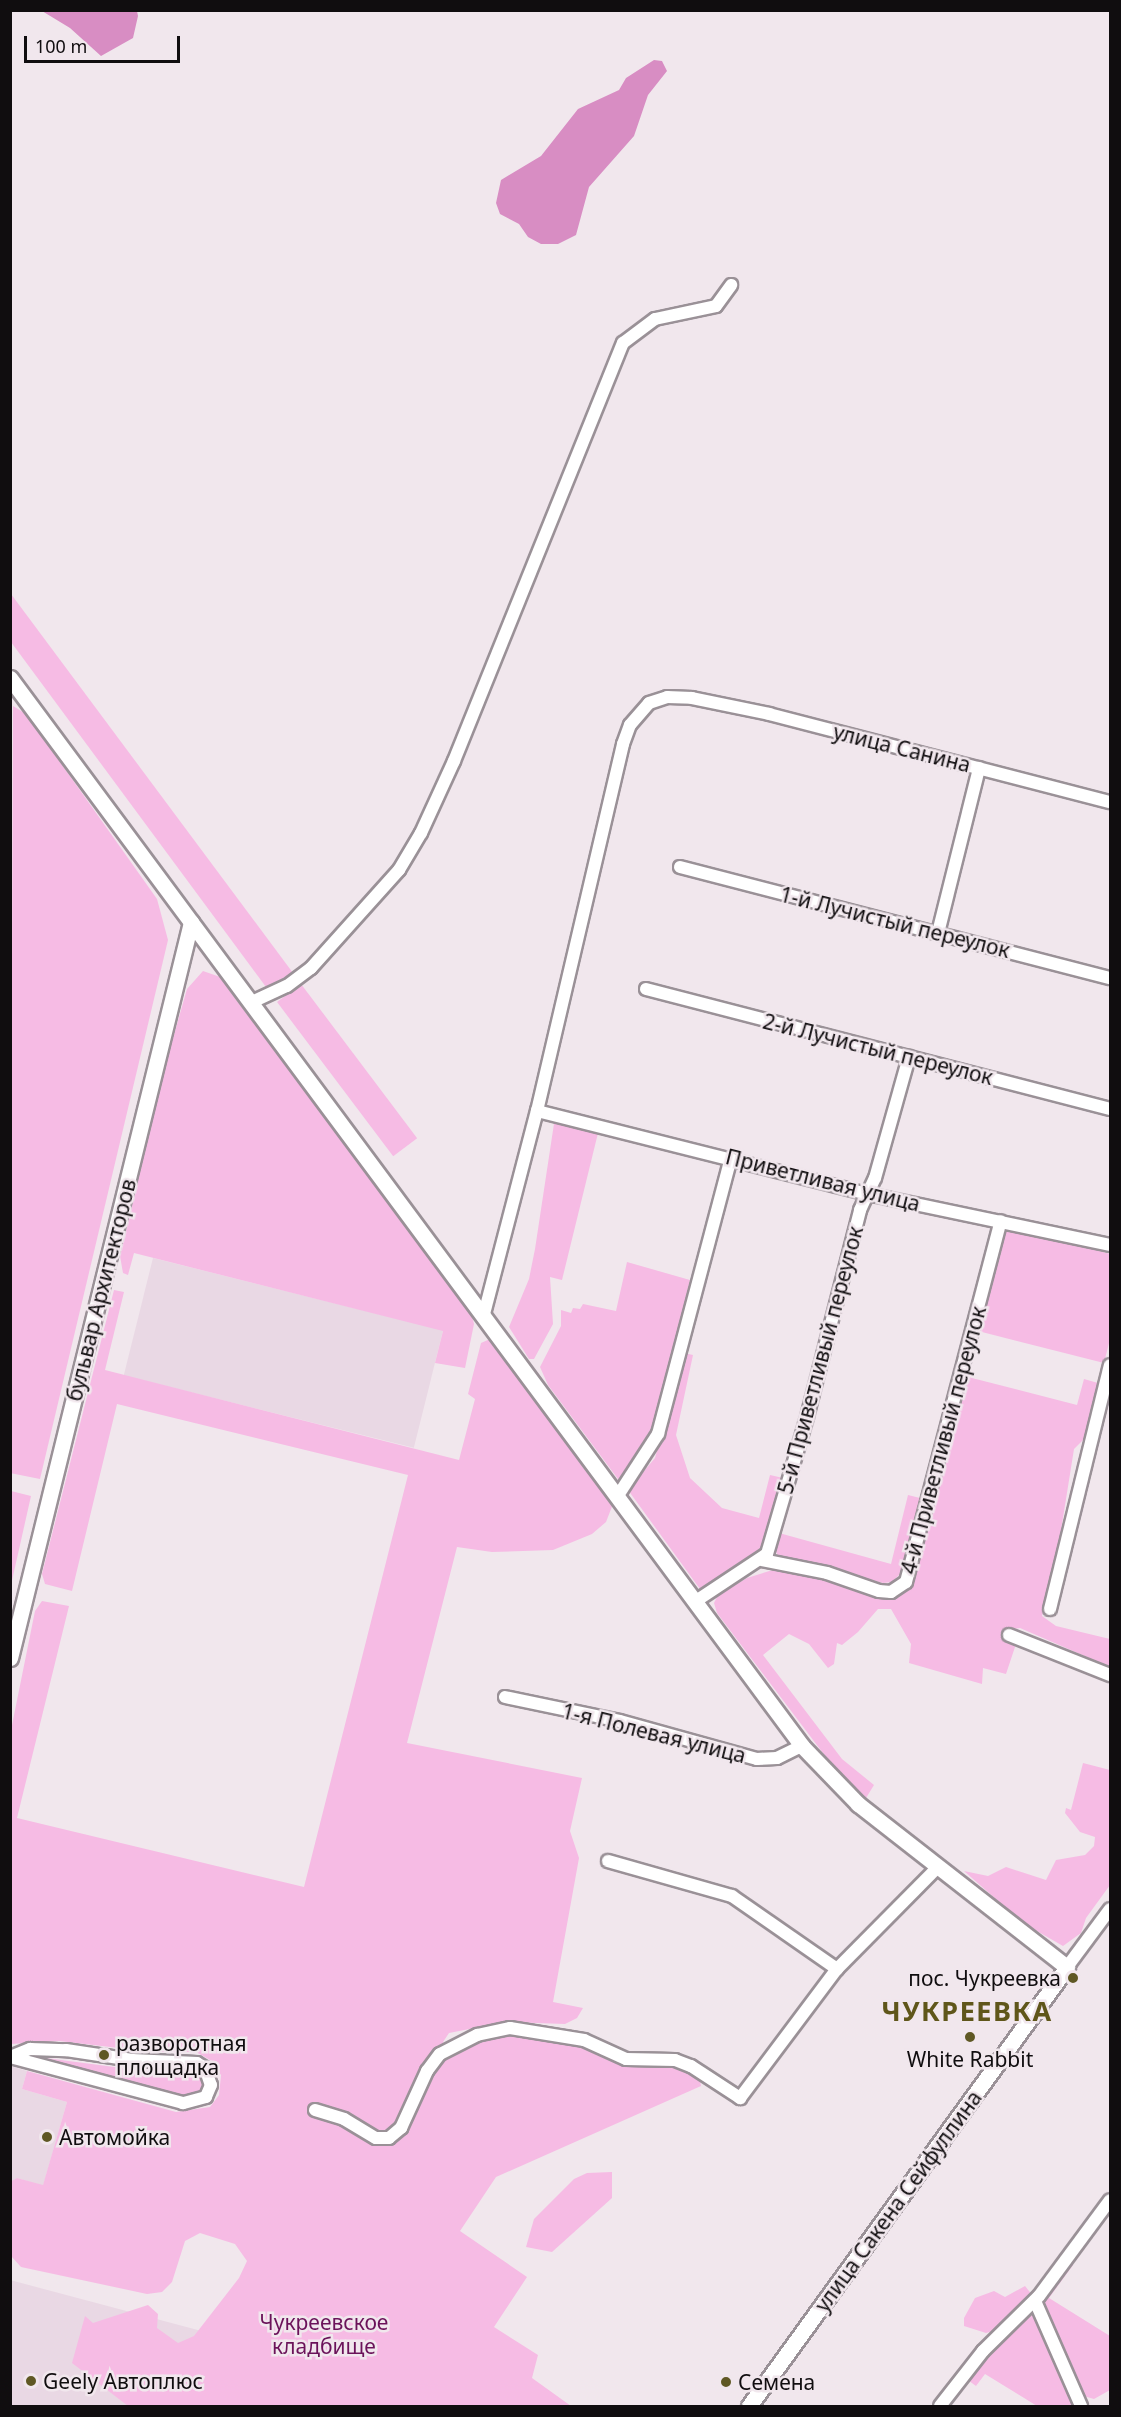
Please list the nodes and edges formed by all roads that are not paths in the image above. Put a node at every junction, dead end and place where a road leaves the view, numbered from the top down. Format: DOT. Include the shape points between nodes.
graph roads {
  1 [pos="731,285"];
  2 [pos="10,678"];
  3 [pos="979,768"];
  4 [pos="1110,802"];
  5 [pos="680,867"];
  6 [pos="191,922"];
  7 [pos="938,933"];
  8 [pos="1110,978"];
  9 [pos="646,989"];
  10 [pos="252,1002"];
  11 [pos="909,1057"];
  12 [pos="1110,1109"];
  13 [pos="537,1110"];
  14 [pos="731,1158"];
  15 [pos="868,1194"];
  16 [pos="1002,1221"];
  17 [pos="1110,1245"];
  18 [pos="484,1314"];
  19 [pos="1110,1365"];
  20 [pos="619,1494"];
  21 [pos="762,1560"];
  22 [pos="696,1601"];
  23 [pos="1050,1609"];
  24 [pos="1009,1635"];
  25 [pos="10,1658"];
  26 [pos="1110,1675"];
  27 [pos="505,1697"];
  28 [pos="802,1746"];
  29 [pos="608,1861"];
  30 [pos="938,1867"];
  31 [pos="1110,1909"];
  32 [pos="1067,1967"];
  33 [pos="837,1969"];
  34 [pos="10,2057"];
  35 [pos="315,2110"];
  36 [pos="1110,2200"];
  37 [pos="1035,2301"];
  38 [pos="749,2406"];
  39 [pos="940,2406"];
  40 [pos="1081,2406"];
  1 -- 10 [label="street" via="716,306 655,319 623,343 454,761 420,833 399,870 311,968 287,986"];
  2 -- 6 [label="main road"];
  3 -- 4 [label="street, улица Санина"];
  3 -- 7 [label="street"];
  3 -- 13 [label="street, улица Санина" via="692,698 667,697 649,703 630,724 622,744"];
  5 -- 7 [label="street, 1-й Лучистый переулок"];
  6 -- 10 [label="main road"];
  6 -- 25 [label="main road, бульвар Архитекторов"];
  7 -- 8 [label="street, 1-й Лучистый переулок"];
  9 -- 11 [label="street, 2-й Лучистый переулок"];
  10 -- 18 [label="main road"];
  11 -- 12 [label="street, 2-й Лучистый переулок"];
  11 -- 15 [label="street, 5-й Приветливый переулок"];
  13 -- 14 [label="street, Приветливая улица"];
  13 -- 18 [label="street"];
  14 -- 15 [label="street, Приветливая улица"];
  14 -- 20 [label="street" via="658,1434"];
  15 -- 16 [label="street, Приветливая улица"];
  15 -- 21 [label="street, 5-й Приветливый переулок" via="860,1210 807,1417"];
  16 -- 17 [label="street, Приветливая улица"];
  16 -- 21 [label="street, 4-й Приветливый переулок" via="906,1582 891,1592 879,1591 827,1573"];
  18 -- 20 [label="main road"];
  19 -- 23 [label="street"];
  20 -- 22 [label="main road"];
  21 -- 22 [label="street"];
  22 -- 28 [label="main road"];
  24 -- 26 [label="street"];
  27 -- 28 [label="street, 1-я Полевая улица" via="620,1721 757,1760 777,1758"];
  28 -- 30 [label="main road" via="858,1804"];
  29 -- 33 [label="street" via="732,1896"];
  30 -- 32 [label="main road"];
  30 -- 33 [label="street"];
  31 -- 32 [label="street, улица Сакена Сейфуллина"];
  32 -- 38 [label="main road, улица Сакена Сейфуллина"];
  33 -- 35 [label="street" via="740,2098 675,2060 626,2059 584,2040 510,2028 477,2035 440,2054 427,2071 401,2128 389,2138 376,2138 344,2119"];
  34 -- 34 [label="street" via="176,2102 206,2097 211,2085 205,2068 187,2062 66,2050 30,2049"];
  36 -- 37 [label="street"];
  37 -- 39 [label="street" via="995,2337"];
  37 -- 40 [label="street"];
}
